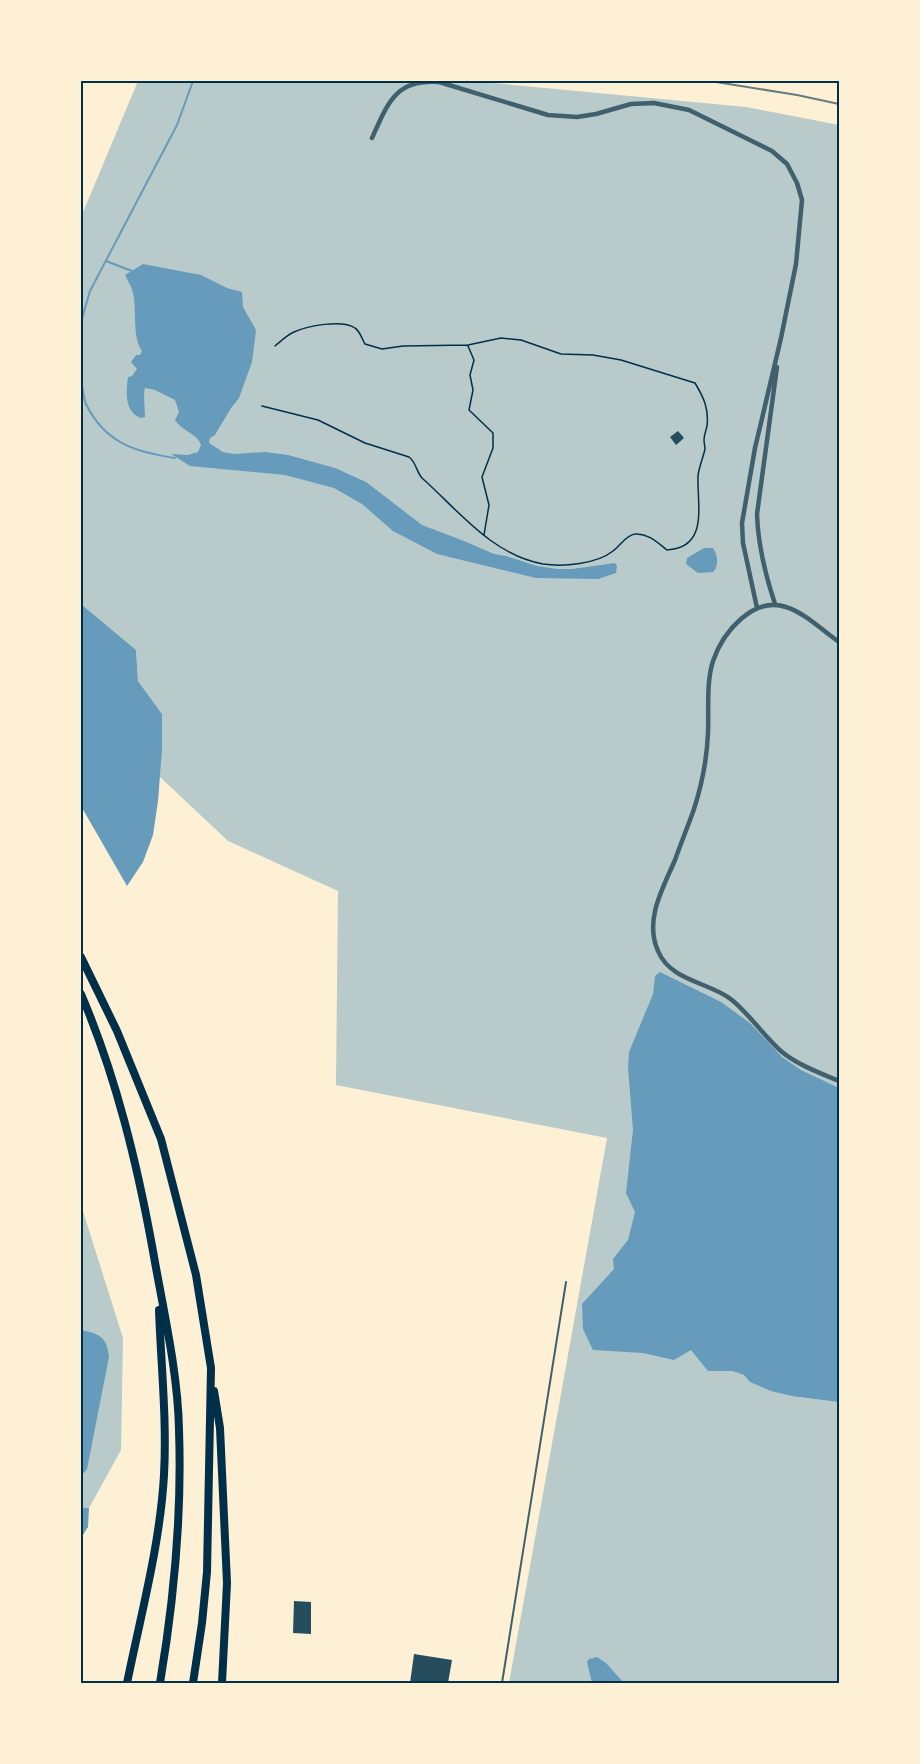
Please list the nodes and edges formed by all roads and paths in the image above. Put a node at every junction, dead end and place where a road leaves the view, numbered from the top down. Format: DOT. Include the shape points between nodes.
graph roads {
  1 [pos="372,138"];
  2 [pos="782,338"];
  3 [pos="468,345"];
  4 [pos="275,346"];
  5 [pos="262,406"];
  6 [pos="484,536"];
  7 [pos="774,604"];
  8 [pos="757,608"];
  9 [pos="839,642"];
  10 [pos="81,957"];
  11 [pos="81,994"];
  12 [pos="839,1081"];
  13 [pos="159,1281"];
  14 [pos="566,1282"];
  15 [pos="211,1368"];
  16 [pos="127,1683"];
  17 [pos="160,1683"];
  18 [pos="193,1683"];
  19 [pos="222,1683"];
  20 [pos="502,1683"];
  1 -- 2 [label="street" via="396,93 427,81 548,115 578,117 631,104 654,103 705,117 772,151 787,164 797,183 802,200 801,221"];
  2 -- 7 [label="street" via="757,514 758,539"];
  2 -- 8 [label="street" via="755,448 742,523"];
  3 -- 4 [label="path" via="382,350 365,344 353,326 336,324 309,326"];
  3 -- 6 [label="path" via="474,360 469,410 493,433 493,448 482,477 489,505"];
  3 -- 6 [label="path" via="501,338 521,340 561,354 621,360 695,383 707,406 706,445 698,475 701,502 695,533 688,544 667,550 652,537 634,534 612,552 592,561 545,564 512,554"];
  5 -- 6 [label="path" via="318,420 365,443 409,457 414,460 417,473"];
  7 -- 8 [label="street"];
  7 -- 9 [label="street" via="789,608"];
  8 -- 12 [label="street" via="732,628 712,663 701,789 657,900 653,935 658,952 674,970 731,999 783,1052"];
  10 -- 15 [label="highway" via="121,1040 161,1139 196,1275"];
  11 -- 13 [label="highway" via="129,1135"];
  13 -- 16 [label="highway" via="163,1491"];
  13 -- 17 [label="highway" via="179,1428 179,1524"];
  14 -- 20 [label="lane"];
  15 -- 18 [label="highway" via="207,1572"];
  15 -- 19 [label="highway" via="220,1428 227,1583"];
}
